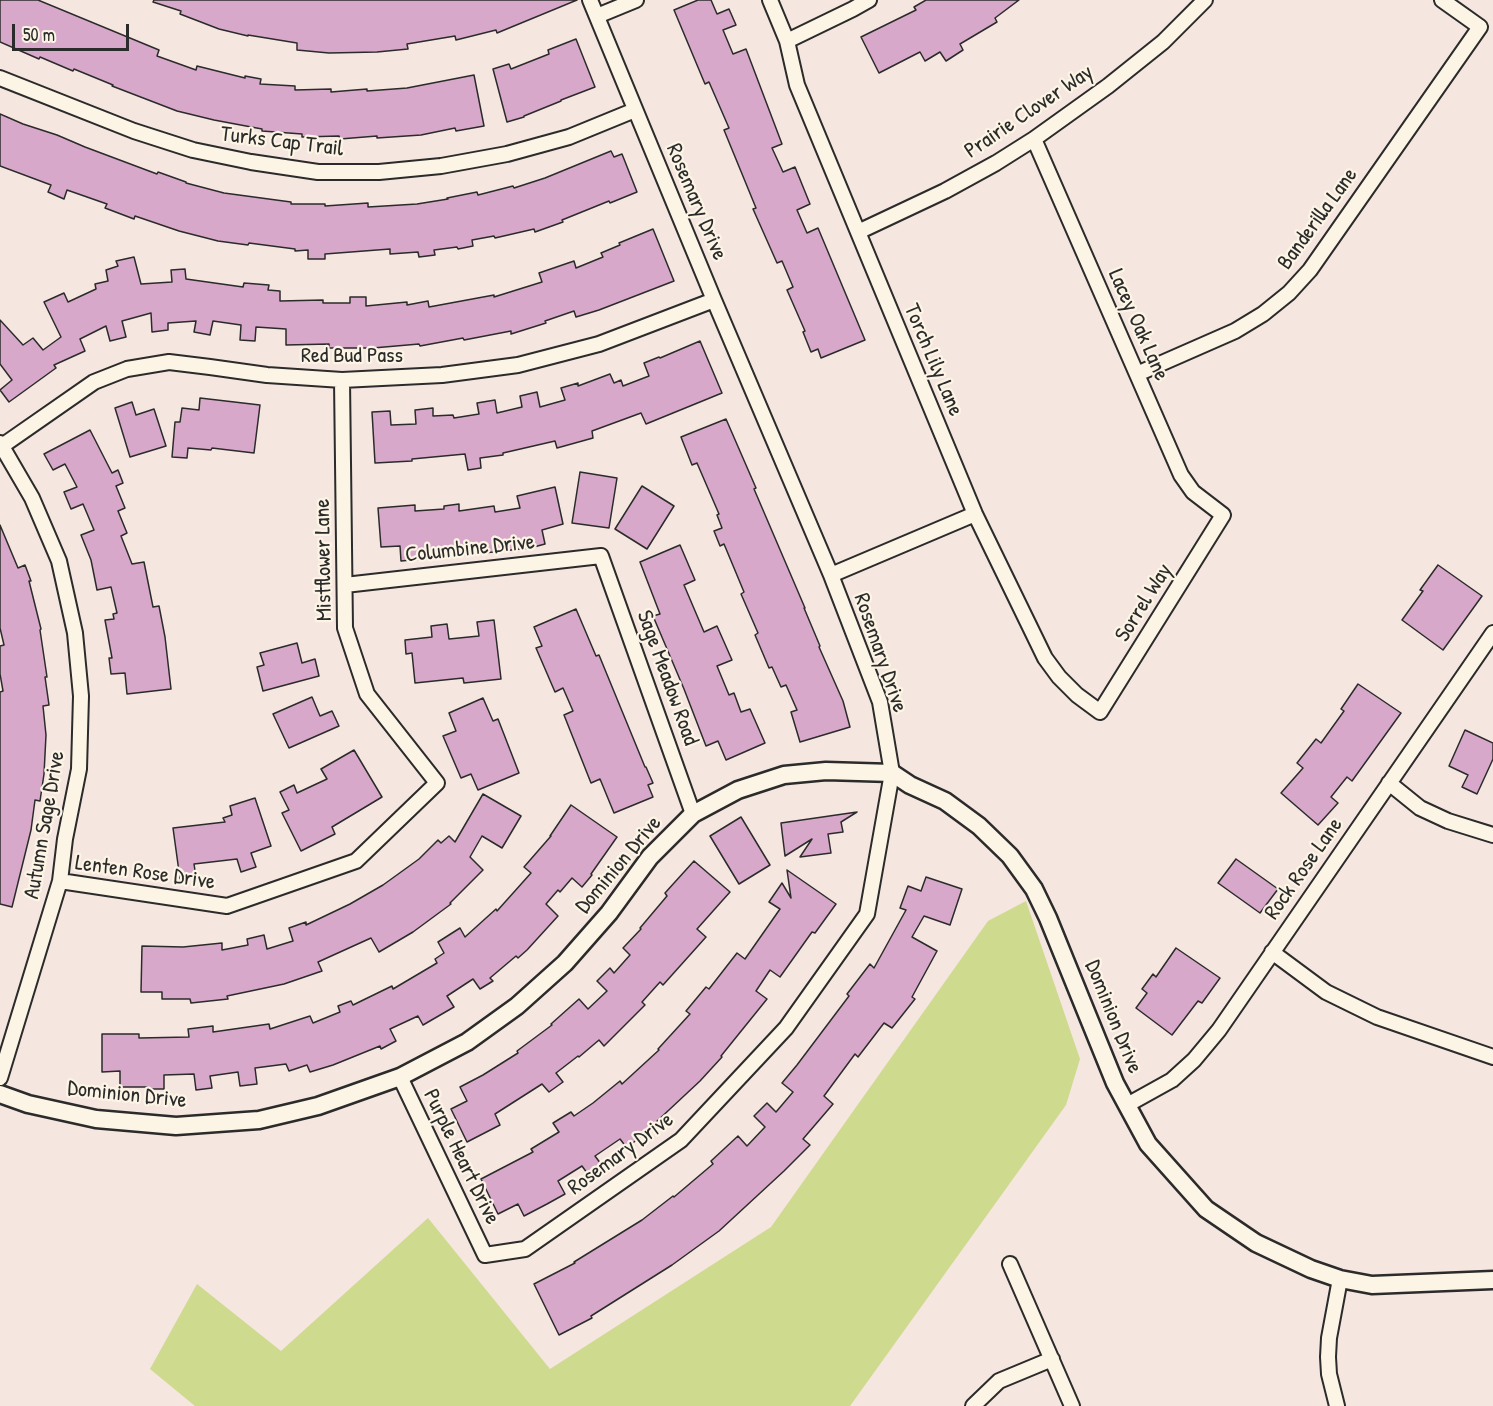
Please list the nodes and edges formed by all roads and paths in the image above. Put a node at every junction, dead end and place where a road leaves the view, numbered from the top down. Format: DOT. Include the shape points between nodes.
graph roads {
  1 [pos="590,0"];
  2 [pos="636,0"];
  3 [pos="770,0"];
  4 [pos="869,0"];
  5 [pos="1205,0"];
  6 [pos="1442,0"];
  7 [pos="597,16"];
  8 [pos="787,41"];
  9 [pos="0,78"];
  10 [pos="635,110"];
  11 [pos="1034,139"];
  12 [pos="858,232"];
  13 [pos="714,300"];
  14 [pos="1137,374"];
  15 [pos="342,380"];
  16 [pos="1,444"];
  17 [pos="975,514"];
  18 [pos="1223,515"];
  19 [pos="601,555"];
  20 [pos="831,575"];
  21 [pos="345,585"];
  22 [pos="1493,633"];
  23 [pos="1100,712"];
  24 [pos="892,773"];
  25 [pos="437,783"];
  26 [pos="1389,783"];
  27 [pos="693,814"];
  28 [pos="1493,835"];
  29 [pos="60,881"];
  30 [pos="1272,952"];
  31 [pos="1493,1057"];
  32 [pos="399,1077"];
  33 [pos="0,1078"];
  34 [pos="0,1094"];
  35 [pos="1127,1105"];
  36 [pos="485,1255"];
  37 [pos="1010,1264"];
  38 [pos="1340,1279"];
  39 [pos="1493,1281"];
  40 [pos="1052,1359"];
  41 [pos="974,1406"];
  42 [pos="1072,1406"];
  43 [pos="1337,1406"];
  1 -- 7 [label="street, Rosemary Drive"];
  2 -- 7 [label="street"];
  3 -- 8 [label="street, Torch Lily Lane"];
  4 -- 8 [label="street"];
  5 -- 11 [label="street, Prairie Clover Way" via="1163,42"];
  6 -- 14 [label="street, Banderilla Lane" via="1480,27 1310,270 1289,294 1235,331"];
  7 -- 10 [label="street, Rosemary Drive"];
  8 -- 12 [label="street, Torch Lily Lane" via="797,85"];
  9 -- 10 [label="street, Turks Cap Trail" via="193,150 318,172 379,172 507,154"];
  10 -- 13 [label="street, Rosemary Drive"];
  11 -- 12 [label="street, Prairie Clover Way" via="945,191"];
  11 -- 14 [label="street, Lacey Oak Lane"];
  12 -- 17 [label="street, Torch Lily Lane"];
  13 -- 15 [label="street, Red Bud Pass" via="599,344 518,365 442,375"];
  13 -- 20 [label="street, Rosemary Drive"];
  14 -- 18 [label="street, Lacey Oak Lane" via="1181,475 1193,492"];
  15 -- 16 [label="street, Red Bud Pass" via="169,362 127,369 94,382"];
  15 -- 21 [label="street, Mistflower Lane"];
  16 -- 29 [label="street, Autumn Sage Drive" via="32,498 59,561 75,633 81,696 79,769"];
  17 -- 20 [label="street"];
  17 -- 23 [label="street, Torch Lily Lane" via="1045,658 1077,695"];
  18 -- 23 [label="street, Sorrel Way"];
  19 -- 21 [label="street, Columbine Drive"];
  19 -- 27 [label="street, Sage Meadow Road"];
  20 -- 24 [label="street, Rosemary Drive" via="880,702"];
  21 -- 25 [label="street, Mistflower Lane" via="345,628 367,694"];
  22 -- 26 [label="street, Rock Rose Lane"];
  24 -- 27 [label="street, Dominion Drive" via="826,771 784,775 738,790"];
  24 -- 35 [label="street, Dominion Drive" via="945,801 979,825 1010,856 1034,889"];
  24 -- 36 [label="street, Rosemary Drive" via="867,914 786,1028 681,1140 525,1249"];
  25 -- 29 [label="street, Lenten Rose Drive" via="356,861 228,906"];
  26 -- 28 [label="street" via="1420,808"];
  26 -- 30 [label="street, Rock Rose Lane"];
  27 -- 32 [label="street, Dominion Drive" via="650,857 609,913 565,963 517,1006 467,1042"];
  29 -- 33 [label="street, Autumn Sage Drive"];
  30 -- 31 [label="street" via="1326,992 1377,1017"];
  30 -- 35 [label="street, Rock Rose Lane" via="1194,1060 1173,1080"];
  32 -- 34 [label="street, Dominion Drive" via="318,1106 259,1120 176,1126 96,1119"];
  32 -- 36 [label="street, Purple Heart Drive"];
  35 -- 38 [label="street, Dominion Drive" via="1148,1144 1206,1209 1256,1244"];
  37 -- 40 [label="street"];
  38 -- 39 [label="street, Dominion Drive" via="1372,1285"];
  38 -- 43 [label="street" via="1328,1357"];
  40 -- 41 [label="street" via="999,1382"];
  40 -- 42 [label="street"];
}
